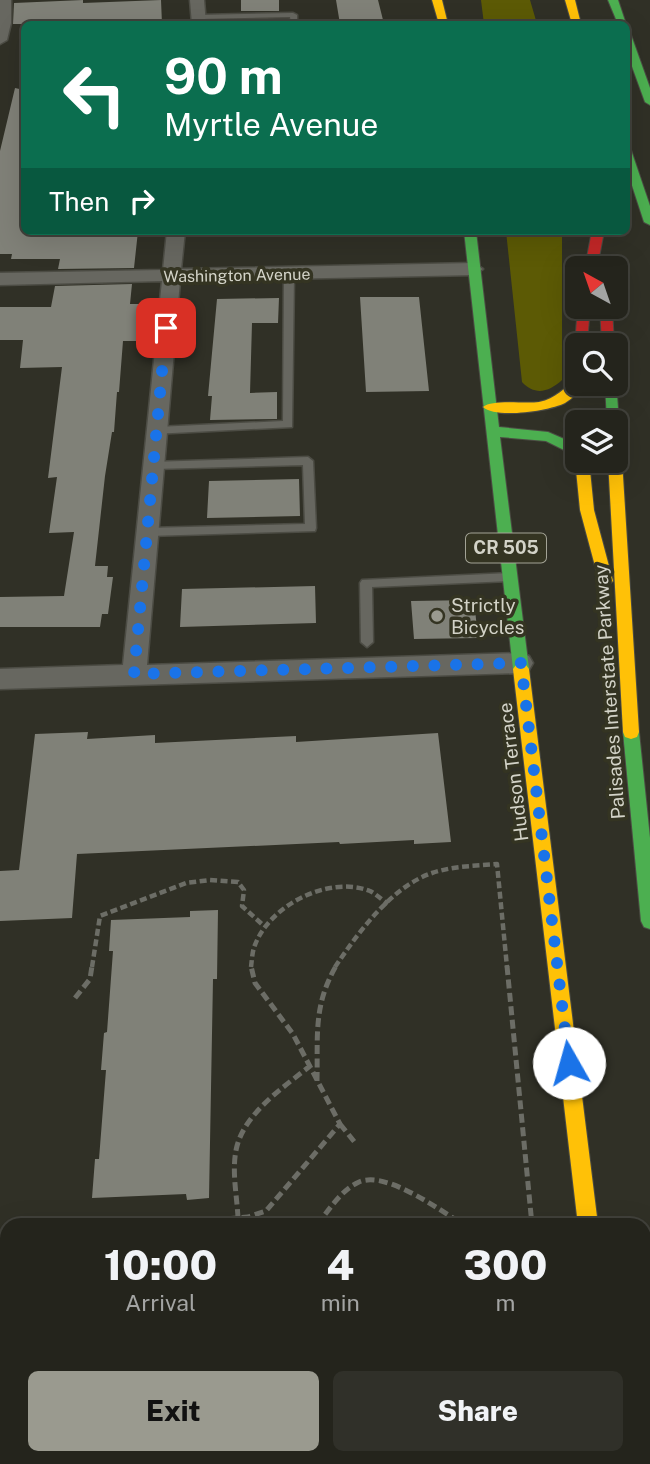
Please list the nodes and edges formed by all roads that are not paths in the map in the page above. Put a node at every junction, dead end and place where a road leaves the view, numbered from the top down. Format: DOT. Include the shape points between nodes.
graph roads {
  1 [pos="4,0"];
  2 [pos="197,0"];
  3 [pos="437,0"];
  4 [pos="570,0"];
  5 [pos="613,0"];
  6 [pos="199,21"];
  7 [pos="294,21"];
  8 [pos="443,21"];
  9 [pos="576,21"];
  10 [pos="621,21"];
  11 [pos="0,40"];
  12 [pos="630,47"];
  13 [pos="650,102"];
  14 [pos="630,162"];
  15 [pos="650,222"];
  16 [pos="176,235"];
  17 [pos="470,235"];
  18 [pos="599,235"];
  19 [pos="600,235"];
  20 [pos="594,256"];
  21 [pos="603,256"];
  22 [pos="474,269"];
  23 [pos="289,274"];
  24 [pos="171,277"];
  25 [pos="0,279"];
  26 [pos="569,396"];
  27 [pos="489,407"];
  28 [pos="157,430"];
  29 [pos="492,432"];
  30 [pos="565,444"];
  31 [pos="154,465"];
  32 [pos="583,473"];
  33 [pos="616,473"];
  34 [pos="148,532"];
  35 [pos="510,577"];
  36 [pos="367,642"];
  37 [pos="627,659"];
  38 [pos="521,663"];
  39 [pos="134,674"];
  40 [pos="0,679"];
  41 [pos="650,921"];
  42 [pos="587,1218"];
  1 -- 11 [label="street"];
  2 -- 6 [label="street"];
  3 -- 8 [label="main road"];
  4 -- 9 [label="main road"];
  5 -- 10 [label="main road"];
  6 -- 7 [label="lane" via="293,15"];
  12 -- 13 [label="main road"];
  14 -- 15 [label="main road"];
  16 -- 24 [label="street"];
  17 -- 22 [label="main road, Hudson Terrace / CR 505"];
  18 -- 20 [label="main road"];
  19 -- 21 [label="main road"];
  22 -- 23 [label="street, Washington Avenue"];
  22 -- 27 [label="main road, Hudson Terrace / CR 505"];
  23 -- 24 [label="street, Washington Avenue"];
  23 -- 28 [label="lane" via="288,424"];
  24 -- 25 [label="street, Washington Avenue"];
  24 -- 28 [label="street"];
  26 -- 27 [label="main road" via="554,404"];
  27 -- 29 [label="main road, Hudson Terrace / CR 505"];
  28 -- 31 [label="street"];
  29 -- 30 [label="main road" via="550,435"];
  29 -- 35 [label="main road, Hudson Terrace / CR 505"];
  31 -- 34 [label="street"];
  31 -- 34 [label="lane" via="308,461 311,527"];
  32 -- 37 [label="main road" via="587,510"];
  33 -- 37 [label="main road, Palisades Interstate Parkway"];
  34 -- 39 [label="street"];
  35 -- 36 [label="lane" via="366,583"];
  35 -- 38 [label="main road, Hudson Terrace / CR 505"];
  37 -- 41 [label="main road, Palisades Interstate Parkway"];
  38 -- 39 [label="street"];
  38 -- 42 [label="main road, Hudson Terrace / CR 505"];
  39 -- 40 [label="street"];
}
